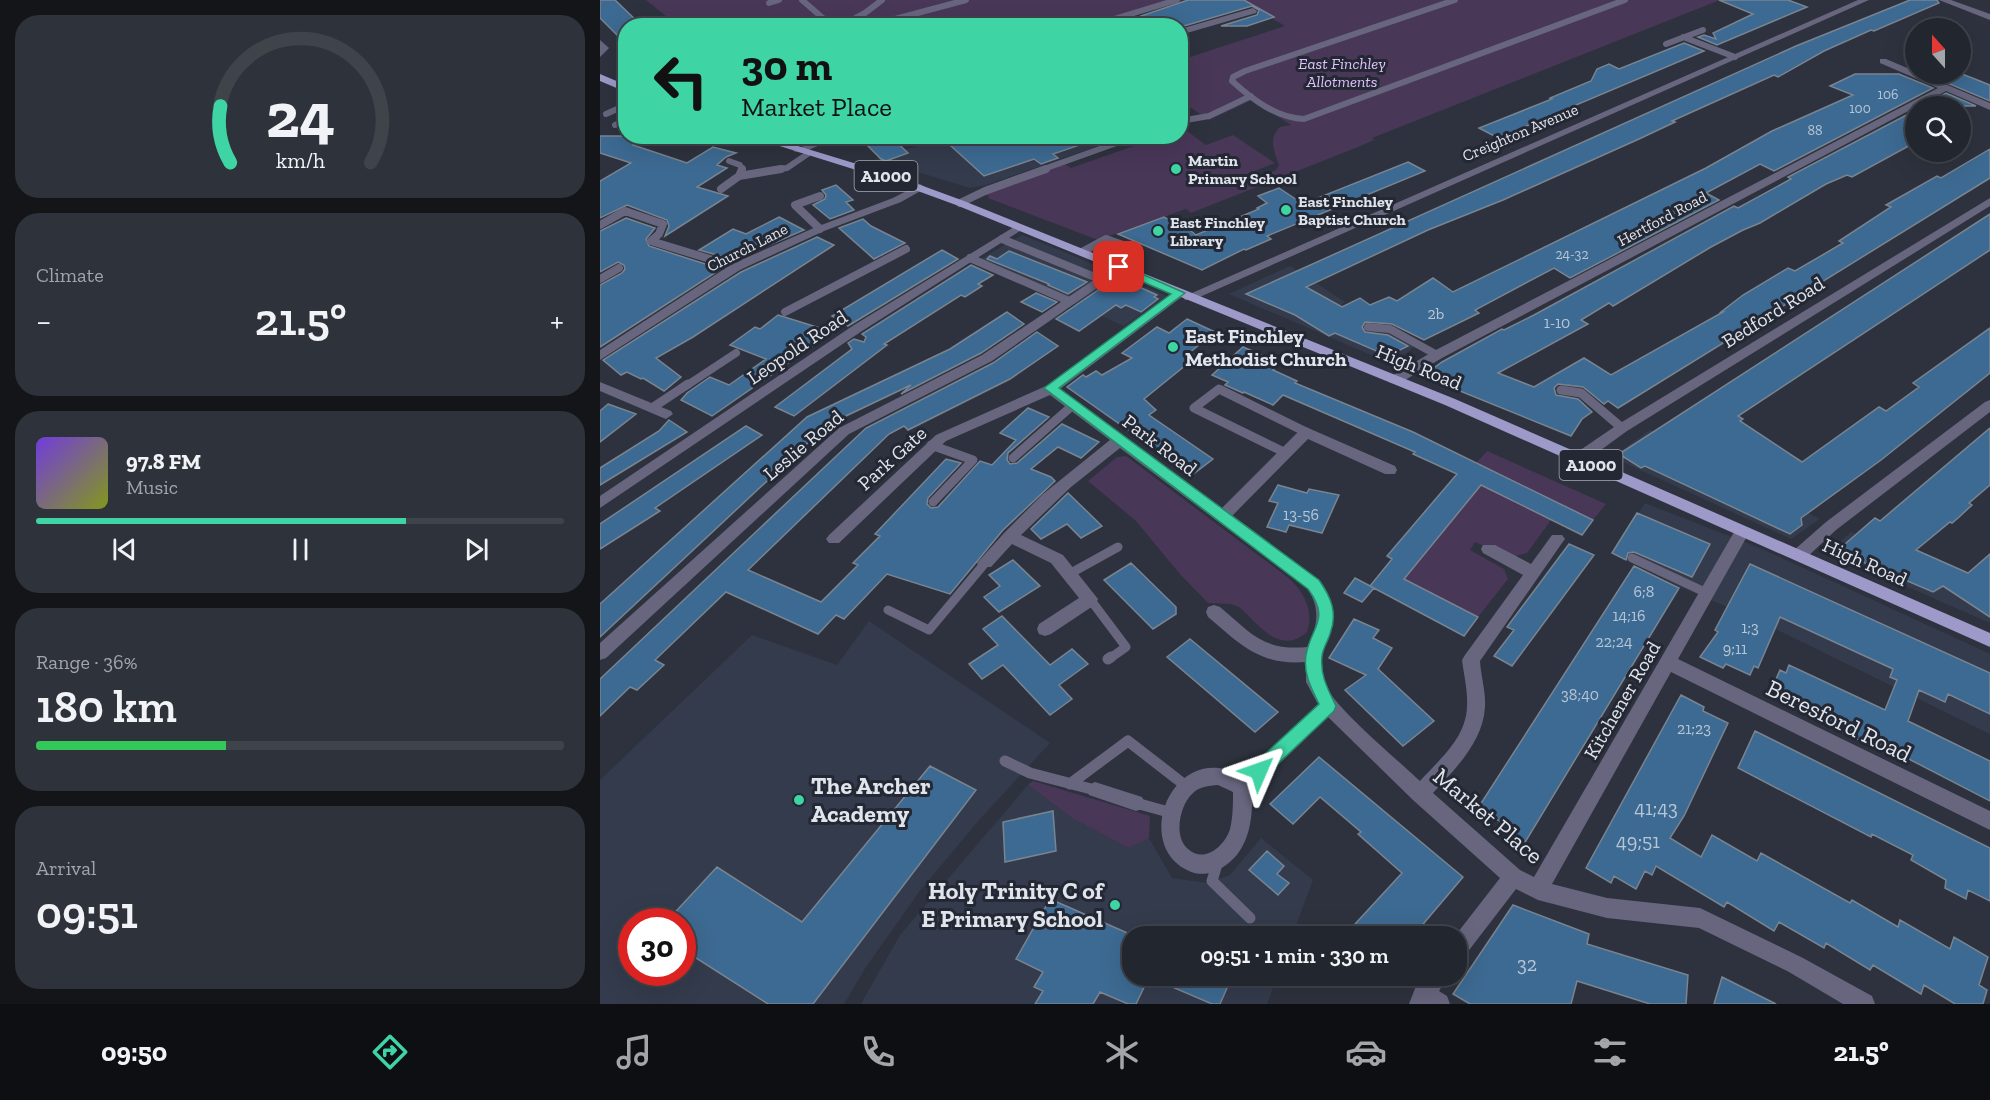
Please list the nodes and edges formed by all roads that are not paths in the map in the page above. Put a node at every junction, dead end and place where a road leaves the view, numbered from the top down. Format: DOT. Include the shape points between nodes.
graph roads {
  1 [pos="778,0"];
  2 [pos="802,0"];
  3 [pos="882,0"];
  4 [pos="966,0"];
  5 [pos="1177,0"];
  6 [pos="1455,0"];
  7 [pos="1626,0"];
  8 [pos="1865,0"];
  9 [pos="1943,0"];
  10 [pos="769,3"];
  11 [pos="1253,11"];
  12 [pos="1990,17"];
  13 [pos="823,18"];
  14 [pos="856,18"];
  15 [pos="899,18"];
  16 [pos="1117,18"];
  17 [pos="1188,30"];
  18 [pos="1703,30"];
  19 [pos="1683,37"];
  20 [pos="600,43"];
  21 [pos="1666,44"];
  22 [pos="600,54"];
  23 [pos="1735,57"];
  24 [pos="1883,61"];
  25 [pos="600,77"];
  26 [pos="618,85"];
  27 [pos="1945,88"];
  28 [pos="1251,96"];
  29 [pos="1990,107"];
  30 [pos="618,109"];
  31 [pos="606,114"];
  32 [pos="1188,120"];
  33 [pos="618,124"];
  34 [pos="615,125"];
  35 [pos="777,144"];
  36 [pos="815,144"];
  37 [pos="1114,144"];
  38 [pos="798,151"];
  39 [pos="810,153"];
  40 [pos="729,161"];
  41 [pos="740,177"];
  42 [pos="920,188"];
  43 [pos="722,189"];
  44 [pos="820,196"];
  45 [pos="1990,201"];
  46 [pos="960,203"];
  47 [pos="600,225"];
  48 [pos="1019,227"];
  49 [pos="820,229"];
  50 [pos="1002,239"];
  51 [pos="906,249"];
  52 [pos="1082,252"];
  53 [pos="970,258"];
  54 [pos="736,267"];
  55 [pos="1119,267"];
  56 [pos="619,268"];
  57 [pos="600,279"];
  58 [pos="1102,279"];
  59 [pos="1184,295"];
  60 [pos="1069,301"];
  61 [pos="785,312"];
  62 [pos="1368,327"];
  63 [pos="736,353"];
  64 [pos="1437,355"];
  65 [pos="600,356"];
  66 [pos="1395,380"];
  67 [pos="600,386"];
  68 [pos="1051,388"];
  69 [pos="1561,390"];
  70 [pos="1073,405"];
  71 [pos="1990,405"];
  72 [pos="652,408"];
  73 [pos="666,414"];
  74 [pos="1622,428"];
  75 [pos="1306,432"];
  76 [pos="1119,441"];
  77 [pos="931,445"];
  78 [pos="1286,453"];
  79 [pos="1013,458"];
  80 [pos="1578,459"];
  81 [pos="1389,470"];
  82 [pos="933,502"];
  83 [pos="600,503"];
  84 [pos="1222,517"];
  85 [pos="1743,531"];
  86 [pos="1010,536"];
  87 [pos="1557,538"];
  88 [pos="834,539"];
  89 [pos="1118,547"];
  90 [pos="1489,549"];
  91 [pos="1799,555"];
  92 [pos="1632,558"];
  93 [pos="986,563"];
  94 [pos="1532,572"];
  95 [pos="1071,573"];
  96 [pos="1707,593"];
  97 [pos="1090,599"];
  98 [pos="888,610"];
  99 [pos="1214,612"];
  100 [pos="1045,629"];
  101 [pos="1990,640"];
  102 [pos="600,653"];
  103 [pos="1314,654"];
  104 [pos="1108,658"];
  105 [pos="1669,663"];
  106 [pos="1328,706"];
  107 [pos="1005,761"];
  108 [pos="1070,784"];
  109 [pos="1186,786"];
  110 [pos="1242,787"];
  111 [pos="1095,790"];
  112 [pos="1420,794"];
  113 [pos="1136,803"];
  114 [pos="1172,813"];
  115 [pos="1990,821"];
  116 [pos="1218,861"];
  117 [pos="1513,877"];
  118 [pos="1538,890"];
  119 [pos="1251,918"];
  120 [pos="1467,937"];
  121 [pos="1434,986"];
  122 [pos="1428,1000"];
  123 [pos="1864,1004"];
  1 -- 10 [label="lane"];
  2 -- 13 [label="lane"];
  3 -- 14 [label="lane"];
  4 -- 15 [label="lane"];
  5 -- 16 [label="lane"];
  6 -- 28 [label="lane" via="1236,74 1232,81"];
  7 -- 28 [label="lane" via="1304,119 1290,119"];
  8 -- 23 [label="street, Creighton Avenue"];
  9 -- 12 [label="street"];
  11 -- 17 [label="street"];
  18 -- 19 [label="lane"];
  19 -- 21 [label="lane"];
  19 -- 23 [label="lane"];
  20 -- 22 [label="street" via="605,48"];
  23 -- 59 [label="street, Creighton Avenue"];
  24 -- 27 [label="street"];
  25 -- 26 [label="main road"];
  27 -- 29 [label="street"];
  27 -- 64 [label="street, Hertford Road"];
  28 -- 32 [label="lane" via="1205,117"];
  30 -- 31 [label="lane"];
  33 -- 34 [label="lane"];
  35 -- 38 [label="main road, High Road / A1000"];
  36 -- 38 [label="street"];
  37 -- 46 [label="lane"];
  38 -- 39 [label="main road, High Road / A1000"];
  39 -- 41 [label="lane" via="787,168"];
  39 -- 42 [label="main road, High Road / A1000"];
  40 -- 41 [label="lane" via="740,165"];
  41 -- 43 [label="lane"];
  42 -- 46 [label="main road, High Road / A1000"];
  42 -- 49 [label="street, Church Lane"];
  44 -- 49 [label="lane" via="795,205"];
  45 -- 74 [label="street, Bedford Road"];
  46 -- 48 [label="main road, High Road / A1000"];
  47 -- 54 [label="lane" via="626,211 663,224 651,241"];
  48 -- 50 [label="street, Leopold Road"];
  48 -- 52 [label="main road, High Road / A1000"];
  49 -- 54 [label="street, Church Lane"];
  50 -- 53 [label="street, Leopold Road"];
  50 -- 58 [label="lane"];
  51 -- 61 [label="lane"];
  52 -- 55 [label="main road, High Road / A1000"];
  52 -- 55 [label="lane" via="1106,239 1137,250 1137,255"];
  53 -- 60 [label="lane"];
  53 -- 83 [label="street, Leopold Road" via="858,328"];
  54 -- 65 [label="street, Church Lane"];
  55 -- 58 [label="street, Leslie Road"];
  55 -- 59 [label="main road, High Road / A1000"];
  56 -- 57 [label="lane"];
  58 -- 60 [label="street, Leslie Road"];
  59 -- 66 [label="main road, High Road / A1000"];
  59 -- 68 [label="street"];
  60 -- 102 [label="street, Leslie Road" via="987,358 844,431"];
  62 -- 64 [label="lane" via="1390,329"];
  63 -- 72 [label="lane"];
  64 -- 66 [label="street, Hertford Road"];
  66 -- 80 [label="main road, High Road / A1000"];
  67 -- 72 [label="street"];
  68 -- 70 [label="street, Park Road"];
  68 -- 77 [label="street, Park Gate"];
  69 -- 74 [label="lane" via="1581,393"];
  70 -- 76 [label="street, Park Road"];
  70 -- 79 [label="lane"];
  71 -- 91 [label="street" via="1831,526"];
  72 -- 73 [label="street"];
  74 -- 80 [label="street, Bedford Road"];
  75 -- 78 [label="street"];
  75 -- 78 [label="lane" via="1219,389 1194,408"];
  75 -- 81 [label="street"];
  76 -- 84 [label="street, Park Road"];
  76 -- 86 [label="street" via="1069,480"];
  77 -- 82 [label="lane" via="973,460"];
  77 -- 88 [label="street, Park Gate"];
  78 -- 84 [label="street"];
  80 -- 85 [label="main road, High Road / A1000"];
  84 -- 103 [label="street, Park Road" via="1314,585 1323,597 1327,611"];
  85 -- 91 [label="main road, High Road / A1000"];
  85 -- 96 [label="street, Kitchener Road"];
  86 -- 93 [label="street"];
  86 -- 95 [label="street" via="1058,559"];
  87 -- 94 [label="street"];
  89 -- 95 [label="lane"];
  90 -- 94 [label="street"];
  91 -- 101 [label="main road, High Road / A1000"];
  92 -- 96 [label="lane"];
  93 -- 98 [label="lane" via="930,630"];
  94 -- 112 [label="street" via="1471,660 1477,709 1466,741"];
  95 -- 97 [label="street"];
  96 -- 105 [label="street, Kitchener Road"];
  97 -- 100 [label="street"];
  97 -- 104 [label="lane" via="1126,647"];
  99 -- 103 [label="street" via="1267,653 1292,657"];
  103 -- 106 [label="street, Market Place" via="1315,682"];
  105 -- 115 [label="street, Beresford Road"];
  105 -- 118 [label="street, Kitchener Road"];
  106 -- 110 [label="street"];
  106 -- 112 [label="street, Market Place"];
  107 -- 108 [label="lane"];
  108 -- 109 [label="lane" via="1128,741"];
  108 -- 111 [label="lane"];
  109 -- 110 [label="street" via="1205,776 1222,777"];
  109 -- 114 [label="street"];
  110 -- 116 [label="street" via="1238,833 1230,850"];
  111 -- 113 [label="street"];
  112 -- 117 [label="street, Market Place"];
  113 -- 114 [label="lane"];
  114 -- 116 [label="street" via="1170,838 1176,851 1188,862 1202,865"];
  116 -- 119 [label="lane" via="1212,881"];
  117 -- 118 [label="street, Market Place"];
  117 -- 120 [label="street"];
  118 -- 123 [label="street, Market Place" via="1607,908 1700,918"];
  121 -- 122 [label="street"];
}
